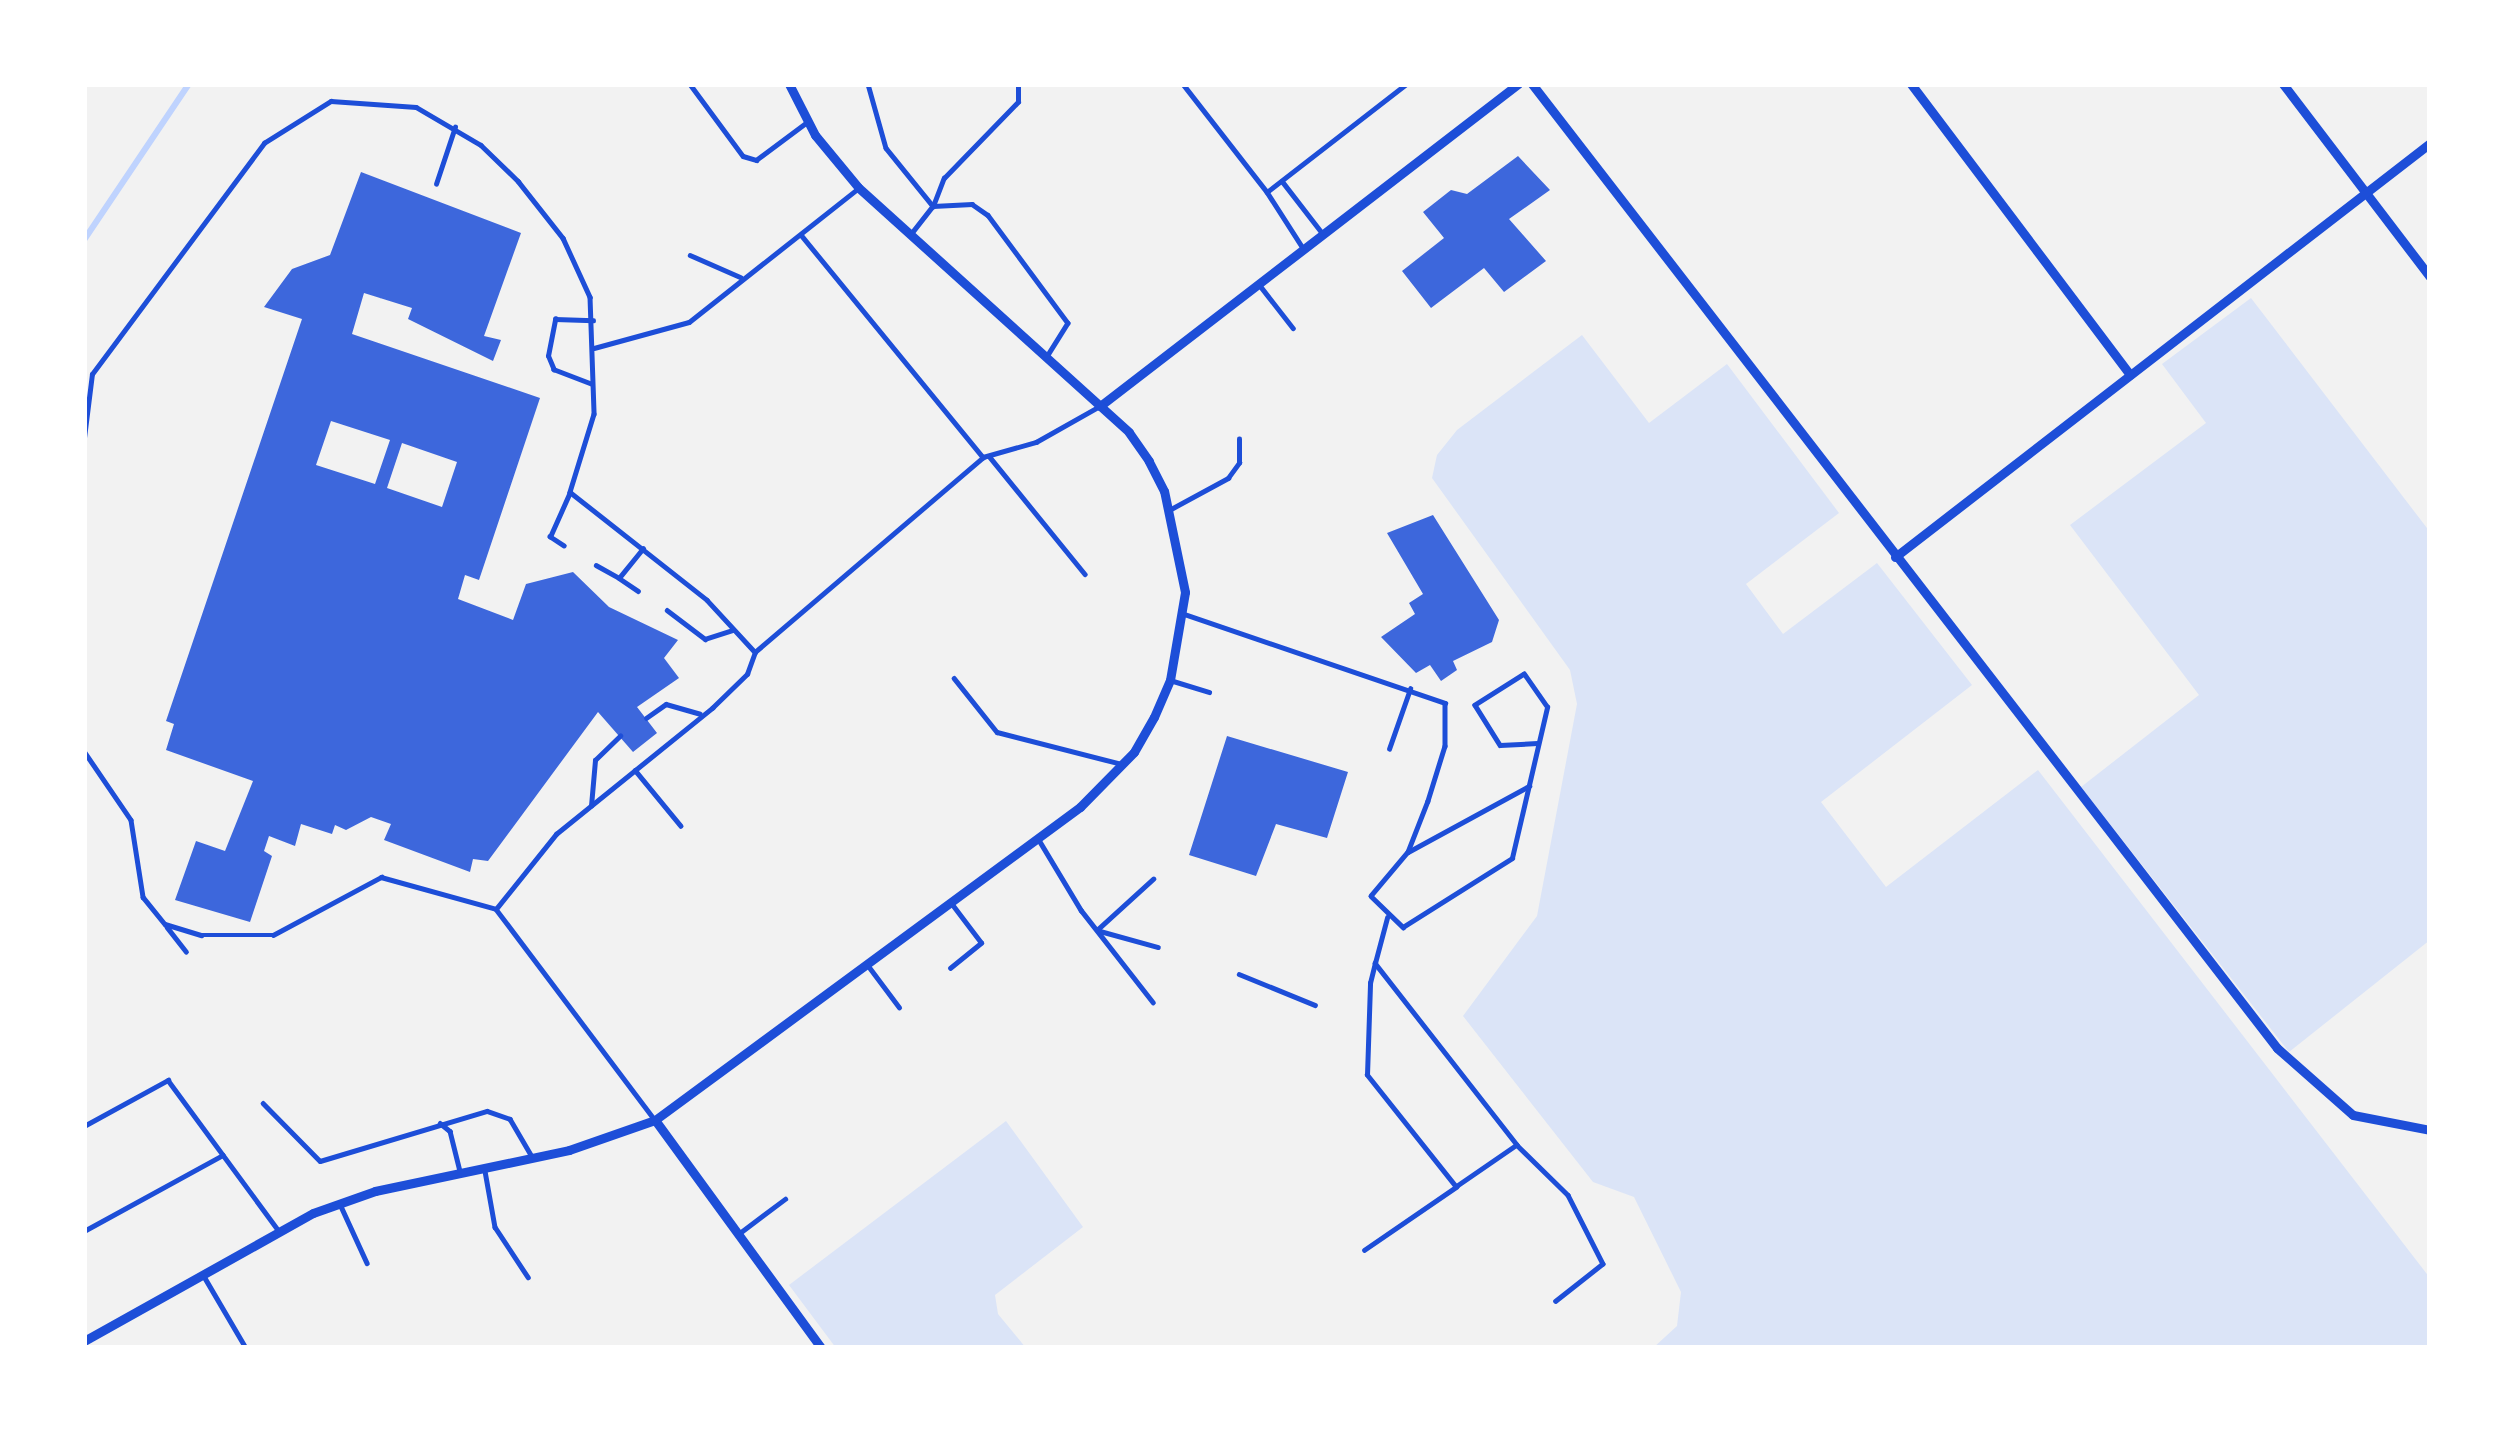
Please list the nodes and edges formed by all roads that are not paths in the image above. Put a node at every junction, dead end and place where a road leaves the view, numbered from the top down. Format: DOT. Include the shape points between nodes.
graph roads {
  1 [pos="690,84"];
  2 [pos="789,84"];
  3 [pos="868,84"];
  4 [pos="1018,84"];
  5 [pos="1183,84"];
  6 [pos="1406,84"];
  7 [pos="1518,84"];
  8 [pos="1532,84"];
  9 [pos="1911,84"];
  10 [pos="2283,84"];
  11 [pos="807,122"];
  12 [pos="455,128"];
  13 [pos="2430,143"];
  14 [pos="1282,181"];
  15 [pos="436,184"];
  16 [pos="858,187"];
  17 [pos="1267,192"];
  18 [pos="2366,193"];
  19 [pos="933,206"];
  20 [pos="1323,234"];
  21 [pos="910,235"];
  22 [pos="802,236"];
  23 [pos="1304,248"];
  24 [pos="691,255"];
  25 [pos="741,278"];
  26 [pos="2430,278"];
  27 [pos="1258,283"];
  28 [pos="593,320"];
  29 [pos="1293,328"];
  30 [pos="594,348"];
  31 [pos="1046,357"];
  32 [pos="84,369"];
  33 [pos="92,374"];
  34 [pos="2130,375"];
  35 [pos="591,384"];
  36 [pos="1100,406"];
  37 [pos="84,438"];
  38 [pos="1239,439"];
  39 [pos="986,456"];
  40 [pos="570,492"];
  41 [pos="1169,509"];
  42 [pos="564,546"];
  43 [pos="643,548"];
  44 [pos="1895,557"];
  45 [pos="596,565"];
  46 [pos="1085,574"];
  47 [pos="619,578"];
  48 [pos="638,591"];
  49 [pos="667,610"];
  50 [pos="1184,614"];
  51 [pos="733,630"];
  52 [pos="755,652"];
  53 [pos="954,678"];
  54 [pos="1170,680"];
  55 [pos="1410,689"];
  56 [pos="1209,692"];
  57 [pos="704,715"];
  58 [pos="646,718"];
  59 [pos="620,736"];
  60 [pos="1537,743"];
  61 [pos="1389,748"];
  62 [pos="84,751"];
  63 [pos="1124,764"];
  64 [pos="635,770"];
  65 [pos="1529,786"];
  66 [pos="591,806"];
  67 [pos="681,826"];
  68 [pos="1039,838"];
  69 [pos="1408,852"];
  70 [pos="1153,879"];
  71 [pos="950,902"];
  72 [pos="496,909"];
  73 [pos="1387,918"];
  74 [pos="165,925"];
  75 [pos="1096,931"];
  76 [pos="1158,947"];
  77 [pos="186,951"];
  78 [pos="1376,963"];
  79 [pos="867,964"];
  80 [pos="950,968"];
  81 [pos="1238,974"];
  82 [pos="1153,1002"];
  83 [pos="1315,1005"];
  84 [pos="899,1007"];
  85 [pos="263,1103"];
  86 [pos="655,1120"];
  87 [pos="440,1123"];
  88 [pos="84,1126"];
  89 [pos="2430,1130"];
  90 [pos="1517,1145"];
  91 [pos="223,1155"];
  92 [pos="531,1155"];
  93 [pos="484,1166"];
  94 [pos="460,1171"];
  95 [pos="1456,1187"];
  96 [pos="785,1198"];
  97 [pos="340,1204"];
  98 [pos="278,1230"];
  99 [pos="84,1231"];
  100 [pos="737,1236"];
  101 [pos="1364,1250"];
  102 [pos="367,1263"];
  103 [pos="202,1273"];
  104 [pos="528,1277"];
  105 [pos="1556,1301"];
  106 [pos="84,1341"];
  107 [pos="246,1348"];
  108 [pos="821,1348"];
  1 -- 11 [label="lane" via="743,156 756,160"];
  2 -- 11 [label="street"];
  3 -- 19 [label="lane" via="886,148"];
  4 -- 19 [label="lane" via="1018,102 944,178"];
  5 -- 17 [label="lane"];
  6 -- 14 [label="lane"];
  7 -- 20 [label="street"];
  8 -- 44 [label="street"];
  9 -- 34 [label="street"];
  10 -- 18 [label="street"];
  11 -- 16 [label="street"];
  12 -- 15 [label="lane"];
  12 -- 28 [label="lane" via="518,181 562,238"];
  12 -- 33 [label="lane" via="416,107 361,100 332,101 281,126"];
  13 -- 18 [label="street"];
  14 -- 17 [label="lane"];
  14 -- 20 [label="lane"];
  16 -- 21 [label="street"];
  16 -- 22 [label="lane"];
  17 -- 23 [label="lane"];
  18 -- 26 [label="street"];
  18 -- 34 [label="street"];
  19 -- 21 [label="lane"];
  19 -- 31 [label="lane" via="972,204 988,215 1061,309 1069,323"];
  20 -- 23 [label="street"];
  21 -- 31 [label="street"];
  22 -- 25 [label="lane"];
  22 -- 39 [label="lane"];
  23 -- 27 [label="street"];
  24 -- 25 [label="lane"];
  25 -- 30 [label="lane" via="689,322"];
  27 -- 29 [label="lane"];
  27 -- 36 [label="street"];
  28 -- 30 [label="lane"];
  28 -- 35 [label="lane" via="555,319 548,356 554,370"];
  30 -- 35 [label="lane"];
  31 -- 36 [label="street"];
  32 -- 33 [label="lane"];
  33 -- 37 [label="lane"];
  34 -- 44 [label="street"];
  35 -- 40 [label="lane" via="595,414"];
  36 -- 39 [label="lane" via="1036,442"];
  36 -- 41 [label="street" via="1149,461"];
  38 -- 41 [label="lane" via="1228,478"];
  39 -- 46 [label="lane"];
  39 -- 52 [label="lane"];
  40 -- 42 [label="lane" via="550,537"];
  40 -- 43 [label="lane"];
  41 -- 50 [label="street"];
  43 -- 47 [label="lane"];
  43 -- 51 [label="lane"];
  44 -- 89 [label="street" via="2300,1073 2354,1115"];
  45 -- 47 [label="lane"];
  47 -- 48 [label="lane"];
  49 -- 51 [label="lane" via="704,639"];
  50 -- 54 [label="street"];
  50 -- 55 [label="lane"];
  51 -- 52 [label="lane"];
  52 -- 57 [label="lane" via="747,674"];
  53 -- 63 [label="lane" via="997,732"];
  54 -- 56 [label="lane"];
  54 -- 63 [label="street"];
  55 -- 61 [label="lane"];
  55 -- 69 [label="lane" via="1445,703 1450,716"];
  57 -- 58 [label="lane" via="666,704"];
  57 -- 64 [label="lane"];
  59 -- 66 [label="lane" via="595,760"];
  60 -- 60 [label="lane" via="1547,707 1524,674 1475,705 1500,745"];
  60 -- 65 [label="lane"];
  62 -- 74 [label="lane" via="130,820 143,897"];
  63 -- 68 [label="street"];
  64 -- 66 [label="lane"];
  64 -- 67 [label="lane"];
  65 -- 69 [label="lane"];
  65 -- 73 [label="lane" via="1512,858 1402,927"];
  66 -- 72 [label="lane" via="556,834"];
  68 -- 71 [label="street"];
  68 -- 75 [label="lane"];
  69 -- 73 [label="lane" via="1371,896"];
  70 -- 75 [label="lane"];
  71 -- 79 [label="street"];
  71 -- 80 [label="lane" via="981,944"];
  72 -- 74 [label="lane" via="381,877 303,926 273,935 201,935"];
  72 -- 86 [label="lane"];
  73 -- 78 [label="lane"];
  74 -- 77 [label="lane"];
  75 -- 76 [label="lane"];
  75 -- 82 [label="lane"];
  78 -- 90 [label="lane"];
  78 -- 95 [label="lane" via="1367,1076"];
  79 -- 84 [label="lane"];
  79 -- 86 [label="street"];
  81 -- 83 [label="lane"];
  85 -- 87 [label="lane" via="320,1161"];
  86 -- 92 [label="street"];
  86 -- 100 [label="street"];
  87 -- 92 [label="lane" via="498,1112"];
  87 -- 94 [label="lane" via="450,1131"];
  88 -- 91 [label="lane" via="168,1081"];
  90 -- 95 [label="lane"];
  90 -- 105 [label="lane" via="1568,1195 1604,1264"];
  91 -- 98 [label="lane"];
  91 -- 99 [label="lane"];
  92 -- 93 [label="street"];
  93 -- 94 [label="street"];
  93 -- 104 [label="lane" via="495,1227"];
  94 -- 97 [label="street"];
  95 -- 101 [label="lane"];
  96 -- 100 [label="lane"];
  97 -- 98 [label="street"];
  97 -- 102 [label="lane"];
  98 -- 103 [label="street"];
  100 -- 108 [label="street"];
  103 -- 106 [label="street"];
  103 -- 107 [label="lane"];
}
